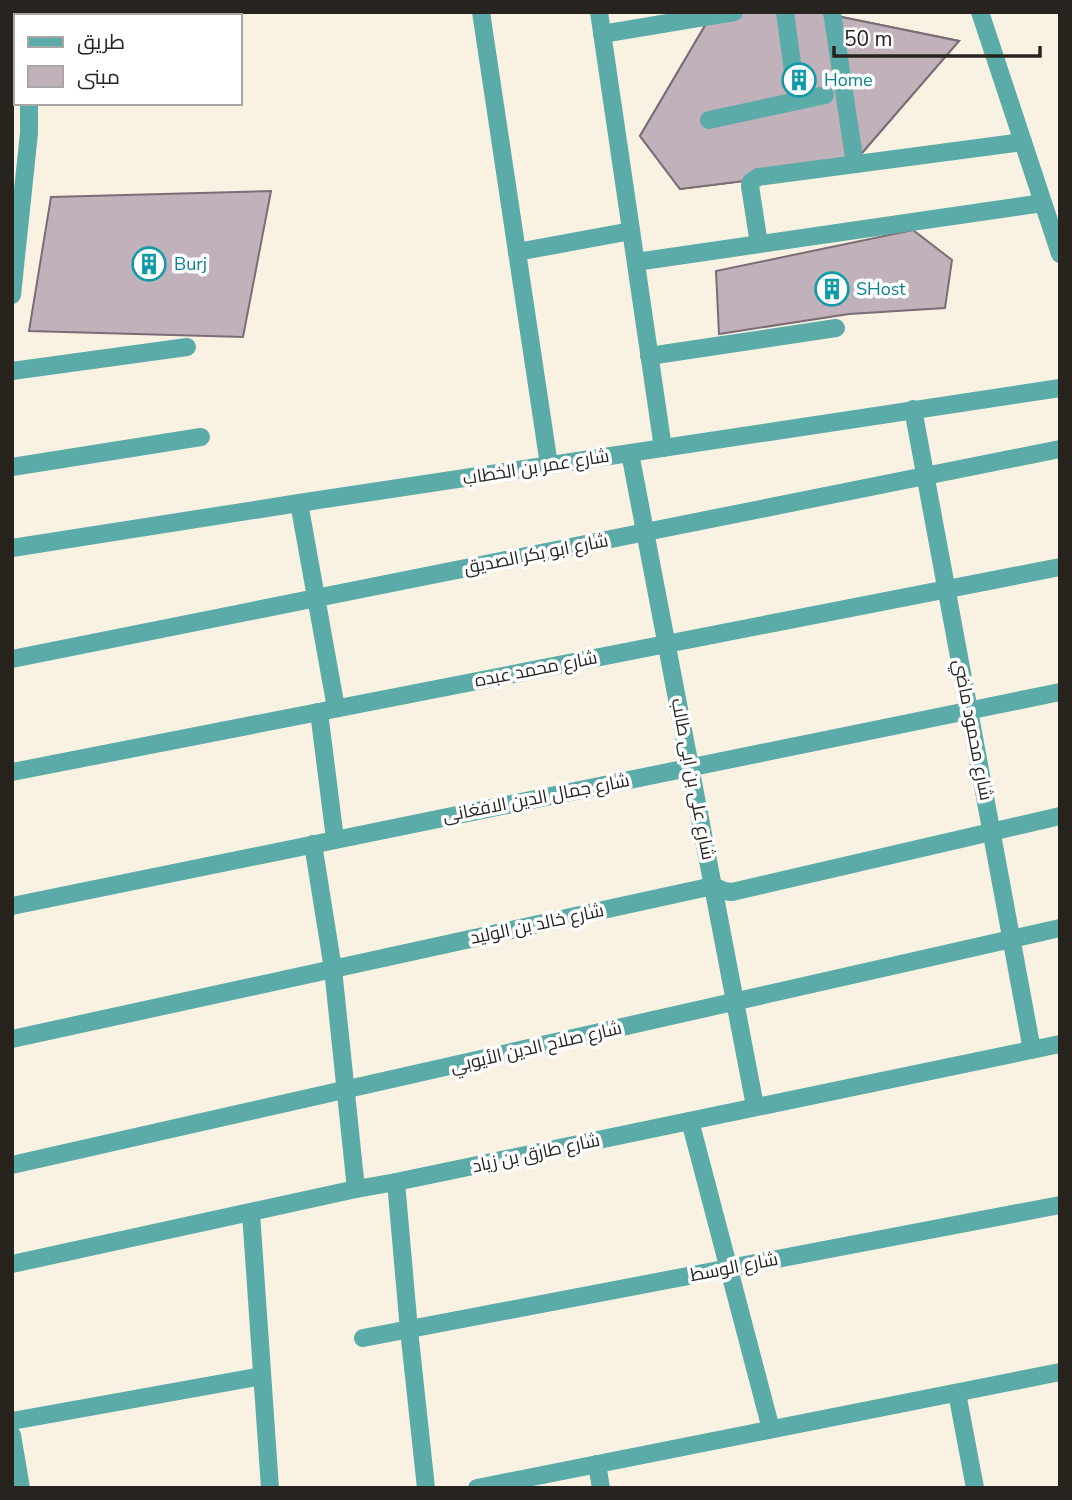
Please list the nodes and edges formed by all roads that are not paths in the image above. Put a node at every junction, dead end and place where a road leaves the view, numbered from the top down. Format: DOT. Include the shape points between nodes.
graph roads {
  1 [pos="481,12"];
  2 [pos="599,12"];
  3 [pos="734,12"];
  4 [pos="785,12"];
  5 [pos="832,12"];
  6 [pos="980,12"];
  7 [pos="602,34"];
  8 [pos="825,95"];
  9 [pos="797,101"];
  10 [pos="29,105"];
  11 [pos="709,120"];
  12 [pos="1023,142"];
  13 [pos="855,164"];
  14 [pos="1043,203"];
  15 [pos="631,231"];
  16 [pos="759,244"];
  17 [pos="517,252"];
  18 [pos="1060,254"];
  19 [pos="636,262"];
  20 [pos="12,295"];
  21 [pos="836,328"];
  22 [pos="187,347"];
  23 [pos="649,356"];
  24 [pos="12,372"];
  25 [pos="1060,388"];
  26 [pos="914,409"];
  27 [pos="201,437"];
  28 [pos="663,448"];
  29 [pos="1060,449"];
  30 [pos="630,453"];
  31 [pos="549,465"];
  32 [pos="12,467"];
  33 [pos="926,476"];
  34 [pos="299,503"];
  35 [pos="645,533"];
  36 [pos="12,548"];
  37 [pos="1060,567"];
  38 [pos="947,589"];
  39 [pos="316,598"];
  40 [pos="667,644"];
  41 [pos="12,659"];
  42 [pos="1060,692"];
  43 [pos="327,710"];
  44 [pos="969,710"];
  45 [pos="690,767"];
  46 [pos="12,772"];
  47 [pos="1060,816"];
  48 [pos="992,832"];
  49 [pos="335,839"];
  50 [pos="313,844"];
  51 [pos="713,886"];
  52 [pos="12,906"];
  53 [pos="1060,928"];
  54 [pos="1012,939"];
  55 [pos="332,969"];
  56 [pos="736,1002"];
  57 [pos="12,1039"];
  58 [pos="1060,1044"];
  59 [pos="1032,1050"];
  60 [pos="346,1090"];
  61 [pos="755,1106"];
  62 [pos="690,1121"];
  63 [pos="12,1165"];
  64 [pos="396,1182"];
  65 [pos="356,1189"];
  66 [pos="1060,1205"];
  67 [pos="251,1213"];
  68 [pos="12,1264"];
  69 [pos="729,1267"];
  70 [pos="409,1330"];
  71 [pos="363,1338"];
  72 [pos="1060,1372"];
  73 [pos="262,1376"];
  74 [pos="957,1393"];
  75 [pos="12,1421"];
  76 [pos="771,1429"];
  77 [pos="12,1435"];
  78 [pos="597,1464"];
  79 [pos="20,1488"];
  80 [pos="270,1488"];
  81 [pos="426,1488"];
  82 [pos="477,1488"];
  83 [pos="601,1488"];
  84 [pos="975,1488"];
  1 -- 17 [label="street"];
  2 -- 7 [label="street"];
  3 -- 7 [label="street"];
  4 -- 9 [label="street"];
  5 -- 13 [label="street"];
  6 -- 12 [label="street"];
  7 -- 15 [label="street"];
  8 -- 9 [label="street"];
  9 -- 11 [label="street"];
  10 -- 20 [label="street"];
  12 -- 13 [label="street"];
  12 -- 14 [label="street"];
  13 -- 16 [label="street" via="754,179 750,186"];
  14 -- 16 [label="street"];
  14 -- 18 [label="street"];
  15 -- 17 [label="street"];
  15 -- 19 [label="street"];
  16 -- 19 [label="street"];
  17 -- 31 [label="street"];
  19 -- 23 [label="street"];
  21 -- 23 [label="street"];
  22 -- 24 [label="street"];
  23 -- 28 [label="street"];
  25 -- 26 [label="street, شارع عمر بن الخطاب"];
  26 -- 28 [label="street, شارع عمر بن الخطاب"];
  26 -- 33 [label="street, شارع محمود ماضي"];
  27 -- 32 [label="street"];
  28 -- 30 [label="street, شارع عمر بن الخطاب"];
  29 -- 33 [label="street, شارع ابو بكر الصديق"];
  30 -- 31 [label="street, شارع عمر بن الخطاب"];
  30 -- 35 [label="street, شارع على بن ابى طالب"];
  31 -- 34 [label="street, شارع عمر بن الخطاب"];
  33 -- 35 [label="street, شارع ابو بكر الصديق"];
  33 -- 38 [label="street, شارع محمود ماضي"];
  34 -- 36 [label="street, شارع عمر بن الخطاب"];
  34 -- 39 [label="street"];
  35 -- 39 [label="street, شارع ابو بكر الصديق"];
  35 -- 40 [label="street, شارع على بن ابى طالب"];
  37 -- 38 [label="street, شارع محمد عبده"];
  38 -- 40 [label="street, شارع محمد عبده"];
  38 -- 44 [label="street, شارع محمود ماضي"];
  39 -- 41 [label="street, شارع ابو بكر الصديق"];
  39 -- 43 [label="street"];
  40 -- 43 [label="street, شارع محمد عبده"];
  40 -- 45 [label="street, شارع على بن ابى طالب"];
  42 -- 44 [label="street, شارع جمال الدين الافغانى"];
  43 -- 46 [label="street, شارع محمد عبده"];
  43 -- 49 [label="street"];
  44 -- 45 [label="street, شارع جمال الدين الافغانى"];
  44 -- 48 [label="street, شارع محمود ماضي"];
  45 -- 49 [label="street, شارع جمال الدين الافغانى"];
  45 -- 51 [label="street, شارع على بن ابى طالب"];
  47 -- 48 [label="street, شارع خالد بن الوليد"];
  48 -- 51 [label="street, شارع خالد بن الوليد" via="732,892"];
  48 -- 54 [label="street, شارع محمود ماضي"];
  49 -- 50 [label="street, شارع جمال الدين الافغانى"];
  50 -- 52 [label="street, شارع جمال الدين الافغانى"];
  50 -- 55 [label="street"];
  51 -- 55 [label="street, شارع خالد بن الوليد"];
  51 -- 56 [label="street, شارع على بن ابى طالب"];
  53 -- 54 [label="street, شارع صلاح الدين الأيوبي"];
  54 -- 56 [label="street, شارع صلاح الدين الأيوبي"];
  54 -- 59 [label="street, شارع محمود ماضي"];
  55 -- 57 [label="street, شارع خالد بن الوليد"];
  55 -- 60 [label="street"];
  56 -- 60 [label="street, شارع صلاح الدين الأيوبي"];
  56 -- 61 [label="street, شارع على بن ابى طالب"];
  58 -- 59 [label="street, شارع طارق بن زياد"];
  59 -- 61 [label="street, شارع طارق بن زياد"];
  60 -- 63 [label="street, شارع صلاح الدين الأيوبي"];
  60 -- 65 [label="street"];
  61 -- 62 [label="street, شارع طارق بن زياد"];
  62 -- 64 [label="street, شارع طارق بن زياد"];
  62 -- 69 [label="street"];
  64 -- 65 [label="street, شارع طارق بن زياد"];
  64 -- 70 [label="street"];
  65 -- 67 [label="street, شارع طارق بن زياد"];
  66 -- 69 [label="street, شارع الوسط"];
  67 -- 68 [label="street, شارع طارق بن زياد"];
  67 -- 73 [label="street"];
  69 -- 70 [label="street, شارع الوسط"];
  69 -- 76 [label="street"];
  70 -- 71 [label="street, شارع الوسط"];
  70 -- 81 [label="street"];
  72 -- 74 [label="street"];
  73 -- 75 [label="street"];
  73 -- 80 [label="street"];
  74 -- 76 [label="street"];
  74 -- 84 [label="street"];
  76 -- 78 [label="street"];
  77 -- 79 [label="street"];
  78 -- 82 [label="street"];
  78 -- 83 [label="street"];
}
